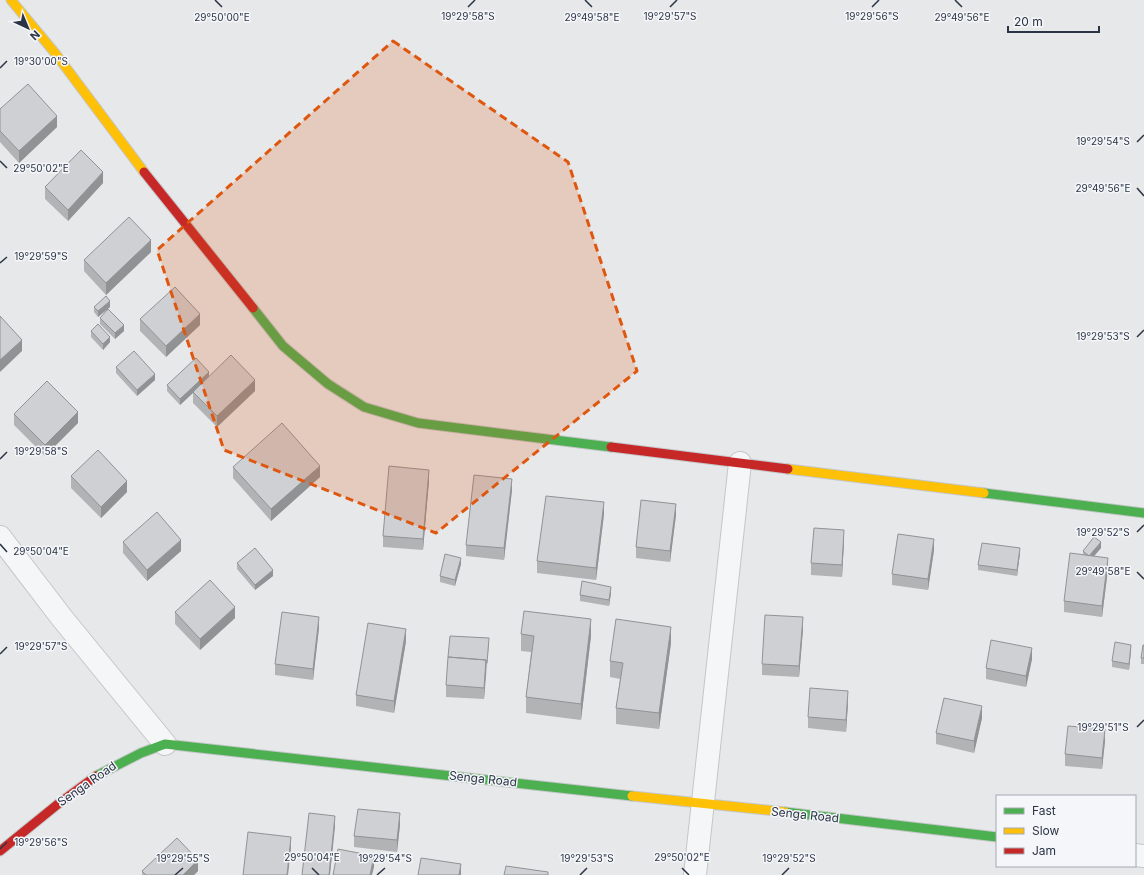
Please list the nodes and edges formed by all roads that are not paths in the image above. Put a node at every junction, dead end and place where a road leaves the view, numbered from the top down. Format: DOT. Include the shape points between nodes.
graph roads {
  1 [pos="11,0"];
  2 [pos="740,463"];
  3 [pos="1144,513"];
  4 [pos="0,537"];
  5 [pos="165,744"];
  6 [pos="704,804"];
  7 [pos="996,837"];
  8 [pos="0,851"];
  9 [pos="695,875"];
  1 -- 2 [label="street" via="55,53 164,198 283,346 334,388 364,407 418,423"];
  2 -- 3 [label="street"];
  2 -- 6 [label="street"];
  4 -- 5 [label="street" via="62,618"];
  5 -- 6 [label="street, Senga Road"];
  5 -- 8 [label="street, Senga Road" via="118,762 94,777"];
  6 -- 7 [label="street, Senga Road"];
  6 -- 9 [label="street"];
}
